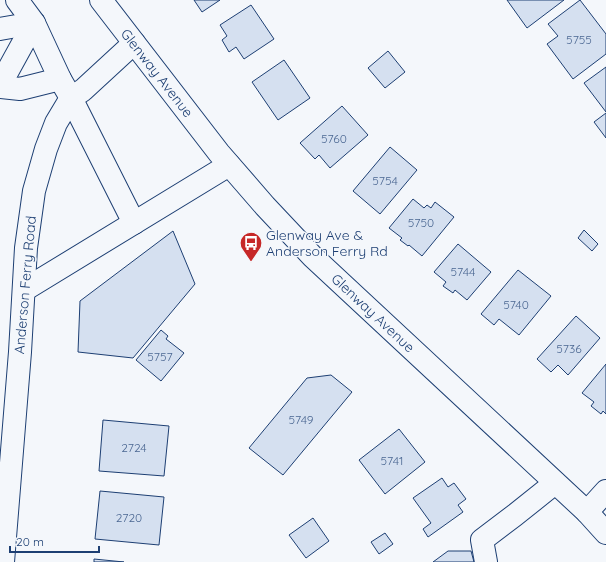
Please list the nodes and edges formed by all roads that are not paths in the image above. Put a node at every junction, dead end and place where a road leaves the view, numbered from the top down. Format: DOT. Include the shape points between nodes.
graph roads {
  1 [pos="17,0"];
  2 [pos="101,0"];
  3 [pos="34,23"];
  4 [pos="0,29"];
  5 [pos="134,43"];
  6 [pos="60,78"];
  7 [pos="0,86"];
  8 [pos="71,98"];
  9 [pos="229,165"];
  10 [pos="134,223"];
  11 [pos="24,290"];
  12 [pos="5,455"];
  13 [pos="555,483"];
  14 [pos="606,491"];
  15 [pos="587,512"];
  16 [pos="606,533"];
  17 [pos="3,562"];
  18 [pos="486,562"];
  1 -- 3 [label="main road"];
  2 -- 5 [label="main road, Glenway Avenue"];
  3 -- 4 [label="main road"];
  3 -- 6 [label="main road"];
  3 -- 7 [label="main road"];
  5 -- 8 [label="main road, Anderson Ferry Road"];
  5 -- 9 [label="main road, Glenway Avenue"];
  6 -- 7 [label="main road" via="20,89"];
  6 -- 8 [label="main road"];
  8 -- 10 [label="main road"];
  8 -- 11 [label="main road, Anderson Ferry Road" via="56,123 34,191 26,248"];
  9 -- 10 [label="main road"];
  9 -- 13 [label="main road, Glenway Avenue" via="313,257"];
  10 -- 11 [label="main road"];
  11 -- 12 [label="main road, Anderson Ferry Road"];
  12 -- 17 [label="main road, Anderson Ferry Road"];
  13 -- 15 [label="main road, Glenway Avenue"];
  13 -- 18 [label="main road" via="482,540"];
  14 -- 15 [label="main road"];
  15 -- 16 [label="main road, Glenway Avenue"];
}
